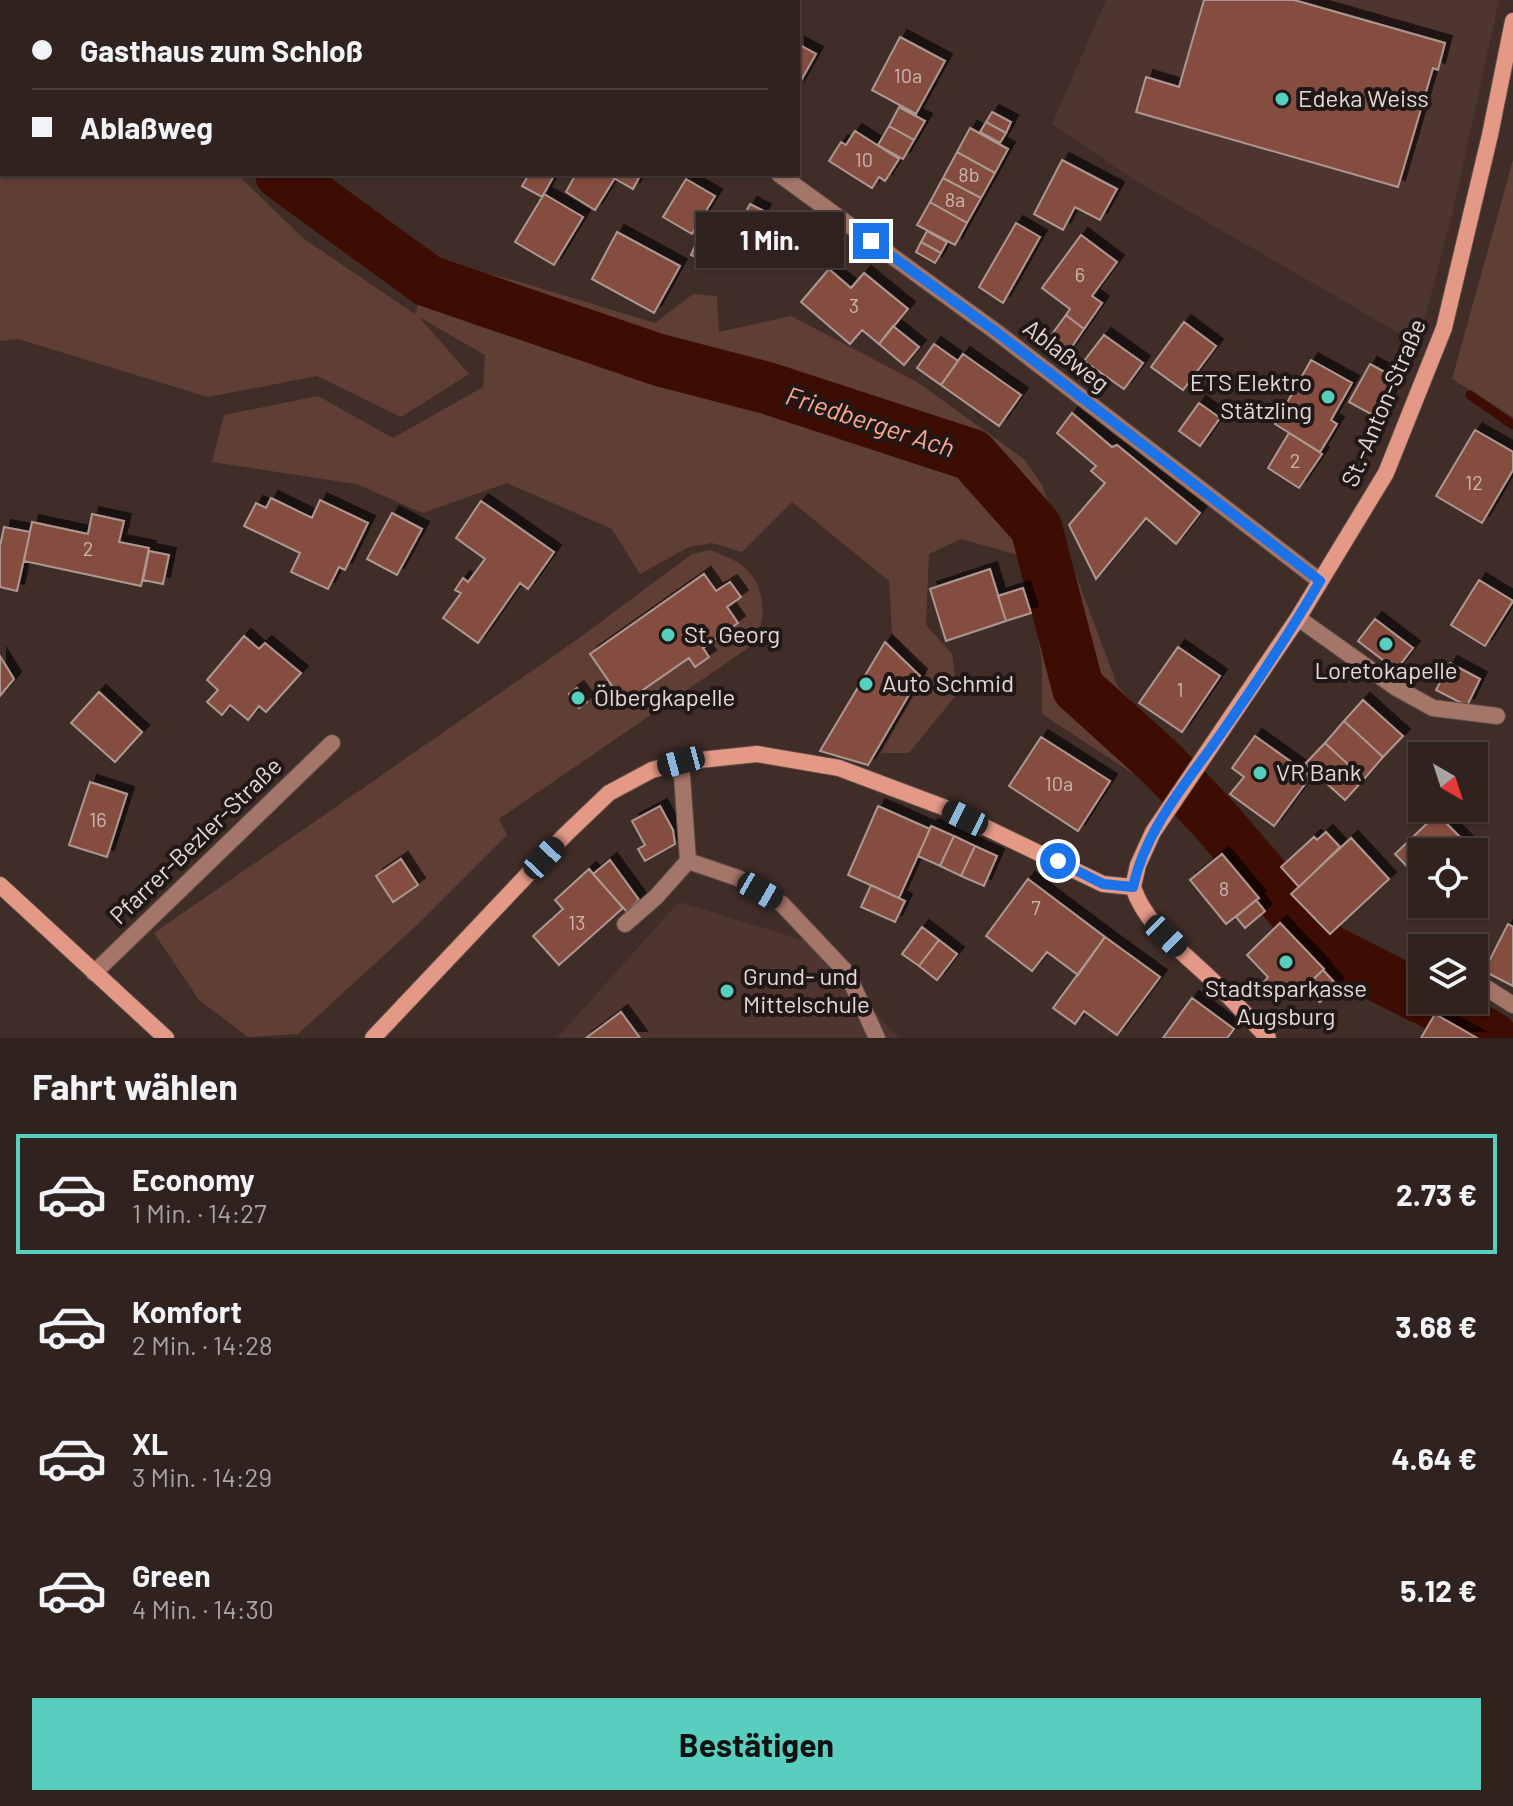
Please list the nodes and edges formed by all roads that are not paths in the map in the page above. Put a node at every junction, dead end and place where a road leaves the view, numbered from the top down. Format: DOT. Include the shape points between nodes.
graph roads {
  1 [pos="1513,21"];
  2 [pos="1508,82"];
  3 [pos="782,176"];
  4 [pos="1320,581"];
  5 [pos="1298,618"];
  6 [pos="1497,716"];
  7 [pos="332,743"];
  8 [pos="681,762"];
  9 [pos="688,861"];
  10 [pos="1133,887"];
  11 [pos="3,892"];
  12 [pos="625,924"];
  13 [pos="94,973"];
  14 [pos="1488,989"];
  15 [pos="1513,1005"];
  16 [pos="166,1038"];
  17 [pos="373,1038"];
  18 [pos="877,1038"];
  19 [pos="1268,1038"];
  1 -- 2 [label="street, St.-Anton-Straße"];
  2 -- 4 [label="street, St.-Anton-Straße" via="1444,328 1386,473"];
  3 -- 4 [label="street, Ablaßweg" via="995,331"];
  4 -- 5 [label="street, St.-Anton-Straße"];
  5 -- 6 [label="street" via="1433,708"];
  5 -- 10 [label="street, St.-Anton-Straße" via="1153,832"];
  7 -- 13 [label="street, Pfarrer-Bezler-Straße"];
  8 -- 9 [label="street"];
  8 -- 10 [label="street" via="757,754 839,768 943,807 1103,884"];
  8 -- 17 [label="street" via="652,770 609,793"];
  9 -- 12 [label="street"];
  9 -- 18 [label="street" via="738,878 782,904 847,973"];
  10 -- 19 [label="street" via="1153,923"];
  11 -- 13 [label="street"];
  13 -- 16 [label="street"];
  14 -- 15 [label="street"];
}
